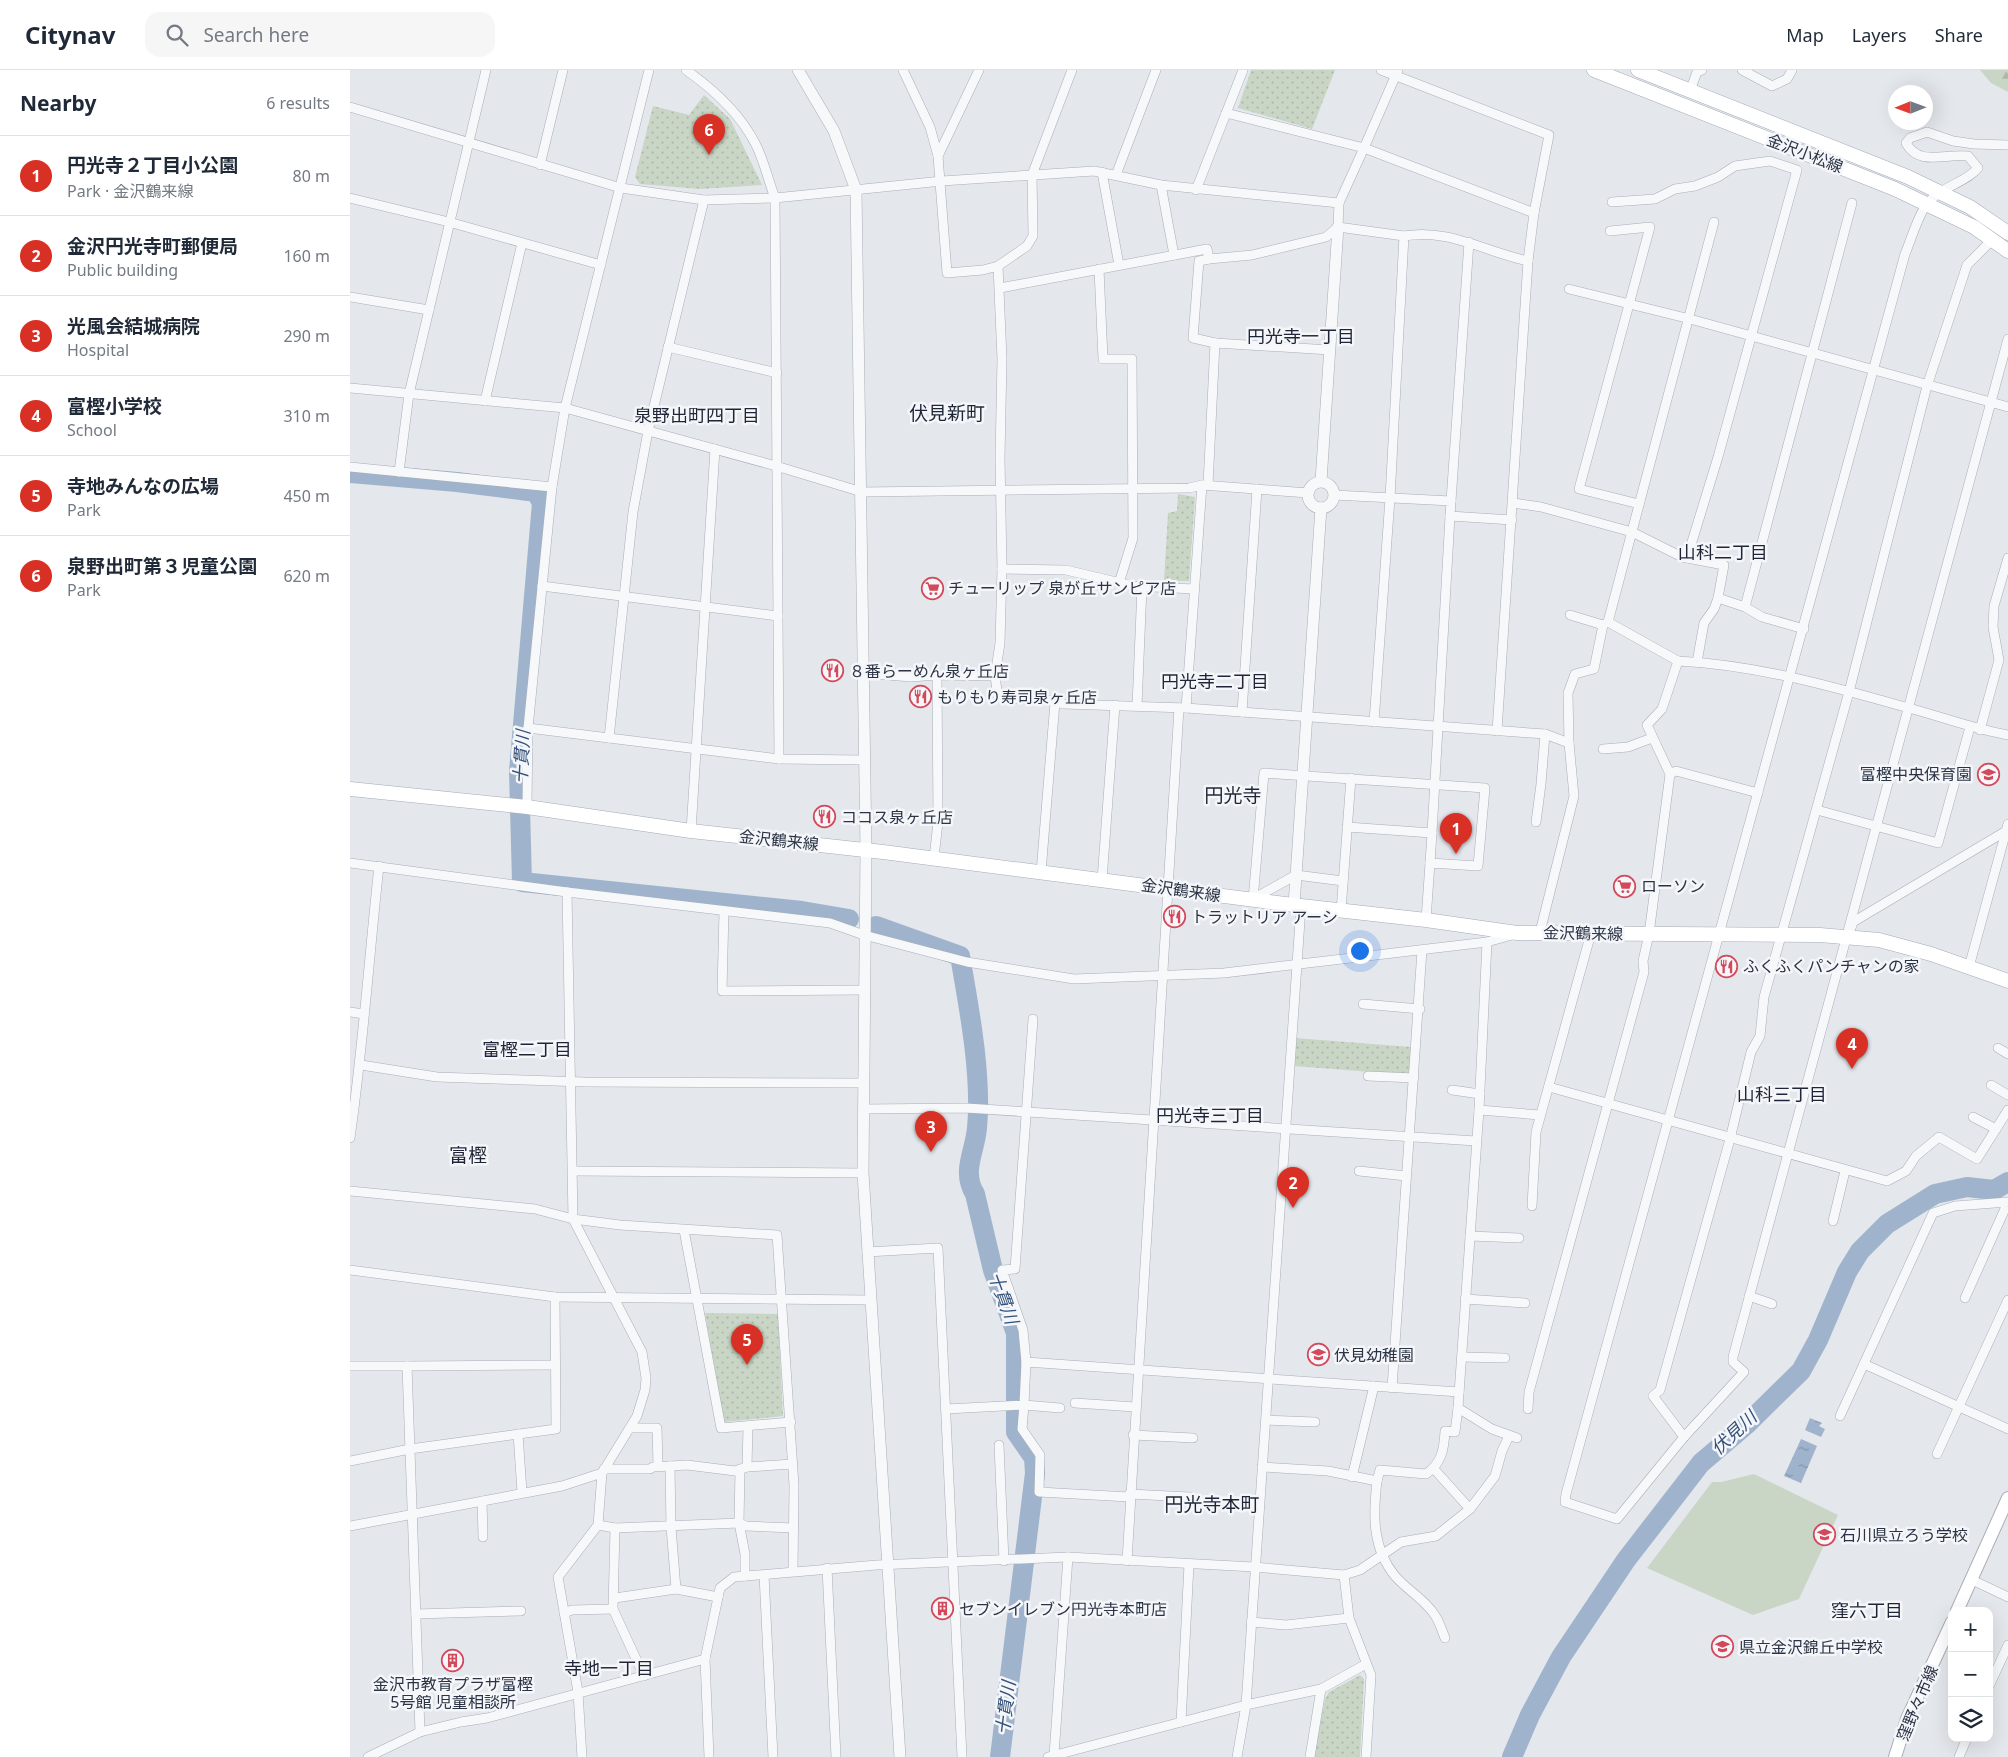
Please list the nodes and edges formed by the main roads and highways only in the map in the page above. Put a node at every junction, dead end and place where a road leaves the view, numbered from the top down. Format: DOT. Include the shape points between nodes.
graph roads {
  1 [pos="1594,70"];
  2 [pos="1638,70"];
  3 [pos="2008,233"];
  4 [pos="2008,252"];
  5 [pos="350,789"];
  6 [pos="2008,981"];
  7 [pos="2008,1498"];
  8 [pos="1959,1607"];
  9 [pos="1948,1631"];
  10 [pos="1895,1757"];
  1 -- 4 [label="main road, 金沢小松線" via="1860,174 1927,204 1993,239"];
  2 -- 3 [label="main road, 金沢小松線" via="1941,192"];
  5 -- 6 [label="main road, 金沢鶴来線" via="521,806 692,831 934,858 1517,933 1782,935 1879,940"];
  7 -- 8 [label="main road"];
  9 -- 10 [label="main road, 窪野々市線" via="1908,1719"];
}
